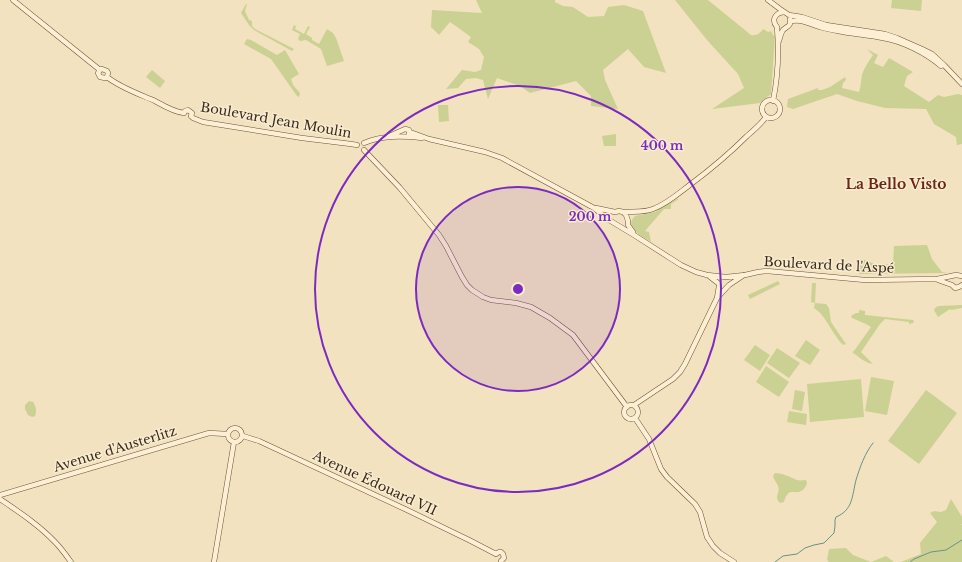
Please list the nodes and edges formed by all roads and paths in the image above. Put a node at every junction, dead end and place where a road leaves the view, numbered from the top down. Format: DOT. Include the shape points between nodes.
graph roads {
  1 [pos="13,0"];
  2 [pos="769,1"];
  3 [pos="784,12"];
  4 [pos="776,15"];
  5 [pos="789,15"];
  6 [pos="791,21"];
  7 [pos="776,27"];
  8 [pos="784,29"];
  9 [pos="778,43"];
  10 [pos="962,84"];
  11 [pos="962,89"];
  12 [pos="773,101"];
  13 [pos="766,116"];
  14 [pos="407,135"];
  15 [pos="384,138"];
  16 [pos="364,143"];
  17 [pos="357,145"];
  18 [pos="364,150"];
  19 [pos="594,208"];
  20 [pos="615,212"];
  21 [pos="623,212"];
  22 [pos="636,212"];
  23 [pos="612,221"];
  24 [pos="628,221"];
  25 [pos="620,226"];
  26 [pos="634,235"];
  27 [pos="707,275"];
  28 [pos="745,275"];
  29 [pos="724,276"];
  30 [pos="954,276"];
  31 [pos="961,277"];
  32 [pos="936,279"];
  33 [pos="719,284"];
  34 [pos="952,285"];
  35 [pos="962,285"];
  36 [pos="728,286"];
  37 [pos="717,298"];
  38 [pos="634,405"];
  39 [pos="627,407"];
  40 [pos="635,418"];
  41 [pos="228,434"];
  42 [pos="243,436"];
  43 [pos="234,442"];
  44 [pos="0,496"];
  45 [pos="501,561"];
  46 [pos="71,562"];
  47 [pos="214,562"];
  48 [pos="734,562"];
  1 -- 17 [label="street, Boulevard Jean Moulin" via="100,70 100,78 107,77 177,112 184,113 186,118 191,116 203,122"];
  2 -- 3 [label="street"];
  2 -- 4 [label="street"];
  3 -- 4 [label="street"];
  3 -- 5 [label="street"];
  4 -- 7 [label="street"];
  5 -- 6 [label="street"];
  5 -- 10 [label="street" via="826,25 897,38 934,56"];
  6 -- 8 [label="street"];
  6 -- 11 [label="street" via="802,20 838,31 885,38 920,51 951,76"];
  7 -- 8 [label="street"];
  7 -- 9 [label="street"];
  8 -- 9 [label="street"];
  9 -- 12 [label="street"];
  12 -- 13 [label="street" via="770,100 763,106 762,111"];
  12 -- 13 [label="street" via="779,105 779,113 772,118"];
  13 -- 22 [label="street" via="735,148 669,201 654,209"];
  14 -- 15 [label="street"];
  14 -- 15 [label="street" via="406,129"];
  14 -- 19 [label="street" via="502,158"];
  15 -- 16 [label="street"];
  16 -- 17 [label="street" via="360,142"];
  16 -- 18 [label="street"];
  17 -- 18 [label="street" via="359,150"];
  18 -- 39 [label="street" via="439,235 462,278 472,290 484,298 531,307 574,335"];
  19 -- 20 [label="street"];
  19 -- 23 [label="street"];
  20 -- 21 [label="street"];
  20 -- 23 [label="street" via="612,214"];
  21 -- 22 [label="street"];
  21 -- 24 [label="street"];
  22 -- 24 [label="street"];
  23 -- 25 [label="street"];
  24 -- 25 [label="street"];
  24 -- 26 [label="street"];
  25 -- 26 [label="street, Boulevard de l'Aspé"];
  26 -- 27 [label="street, Boulevard de l'Aspé" via="678,263"];
  27 -- 29 [label="street, Boulevard de l'Aspé"];
  27 -- 33 [label="street, Boulevard de l'Aspé"];
  28 -- 29 [label="street, Boulevard de l'Aspé"];
  28 -- 32 [label="street, Boulevard de l'Aspé" via="767,271 865,280"];
  28 -- 36 [label="street, Boulevard de l'Aspé"];
  29 -- 33 [label="street" via="719,279"];
  29 -- 36 [label="street" via="729,280"];
  30 -- 31 [label="street, Boulevard de l'Aspé"];
  30 -- 32 [label="street, Boulevard de l'Aspé"];
  30 -- 34 [label="street"];
  32 -- 34 [label="street, Boulevard de l'Aspé"];
  33 -- 36 [label="street" via="722,288"];
  33 -- 37 [label="street"];
  34 -- 35 [label="street" via="957,288"];
  36 -- 37 [label="street, Boulevard de l'Aspé"];
  37 -- 38 [label="street" via="680,372"];
  38 -- 39 [label="street"];
  38 -- 40 [label="street" via="638,412"];
  39 -- 40 [label="street" via="625,415 630,419"];
  40 -- 48 [label="street" via="649,439 661,469 700,512 707,536 713,546"];
  41 -- 42 [label="street" via="236,427 241,430"];
  41 -- 43 [label="street" via="228,438"];
  41 -- 44 [label="street, Avenue d'Austerlitz" via="209,433"];
  42 -- 43 [label="street" via="240,441"];
  42 -- 45 [label="street, Avenue Édouard VII" via="259,441 469,540 496,554 496,560"];
  43 -- 47 [label="street"];
  44 -- 46 [label="street" via="52,538"];
}
